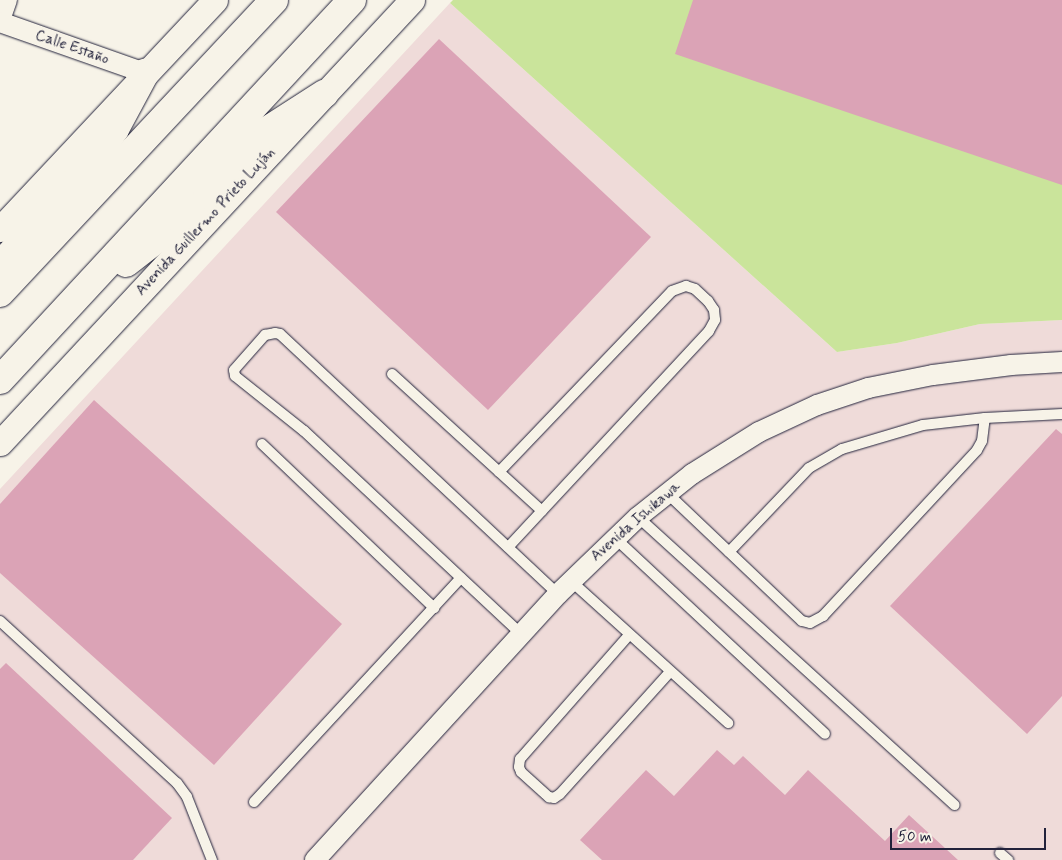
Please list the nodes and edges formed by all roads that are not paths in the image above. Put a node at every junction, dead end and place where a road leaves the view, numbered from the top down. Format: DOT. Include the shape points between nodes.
graph roads {
  1 [pos="7,0"];
  2 [pos="215,0"];
  3 [pos="274,0"];
  4 [pos="352,0"];
  5 [pos="412,0"];
  6 [pos="0,21"];
  7 [pos="145,73"];
  8 [pos="324,94"];
  9 [pos="0,229"];
  10 [pos="0,266"];
  11 [pos="0,293"];
  12 [pos="63,311"];
  13 [pos="1062,362"];
  14 [pos="392,374"];
  15 [pos="0,380"];
  16 [pos="1062,414"];
  17 [pos="986,418"];
  18 [pos="0,444"];
  19 [pos="262,444"];
  20 [pos="499,472"];
  21 [pos="667,493"];
  22 [pos="542,511"];
  23 [pos="638,517"];
  24 [pos="615,538"];
  25 [pos="508,548"];
  26 [pos="729,552"];
  27 [pos="461,578"];
  28 [pos="564,587"];
  29 [pos="434,608"];
  30 [pos="0,621"];
  31 [pos="520,633"];
  32 [pos="629,635"];
  33 [pos="670,672"];
  34 [pos="728,723"];
  35 [pos="825,734"];
  36 [pos="254,802"];
  37 [pos="954,805"];
  38 [pos="212,860"];
  39 [pos="314,860"];
  1 -- 6 [label="street"];
  2 -- 7 [label="street"];
  3 -- 11 [label="main road"];
  4 -- 12 [label="main road"];
  5 -- 8 [label="street, Avenida Guillermo Prieto Luján"];
  6 -- 7 [label="street, Calle Estaño"];
  7 -- 9 [label="street"];
  7 -- 10 [label="main road" via="115,129 92,162"];
  8 -- 12 [label="main road" via="268,130 208,195 180,220"];
  8 -- 18 [label="street, Avenida Guillermo Prieto Luján"];
  12 -- 15 [label="main road"];
  13 -- 21 [label="street, Avenida Ishikawa" via="933,375 868,388 817,405 759,432"];
  14 -- 20 [label="lane"];
  16 -- 17 [label="lane"];
  17 -- 26 [label="lane" via="923,426 842,449 826,457 809,468"];
  17 -- 26 [label="lane" via="977,450 818,620 802,621"];
  19 -- 29 [label="lane"];
  20 -- 22 [label="lane"];
  20 -- 22 [label="lane" via="664,298 678,288 695,288 714,310 709,331"];
  21 -- 23 [label="street, Avenida Ishikawa"];
  21 -- 26 [label="lane"];
  22 -- 25 [label="lane"];
  23 -- 24 [label="street, Avenida Ishikawa"];
  23 -- 37 [label="lane"];
  24 -- 28 [label="street, Avenida Ishikawa"];
  24 -- 35 [label="lane"];
  25 -- 27 [label="lane" via="280,334 265,335 234,370 234,376 304,431"];
  25 -- 28 [label="lane"];
  27 -- 29 [label="lane"];
  27 -- 31 [label="lane"];
  28 -- 31 [label="street, Avenida Ishikawa"];
  28 -- 32 [label="lane"];
  29 -- 36 [label="lane"];
  30 -- 38 [label="lane" via="177,783 187,797"];
  31 -- 39 [label="street, Avenida Ishikawa"];
  32 -- 33 [label="lane"];
  32 -- 33 [label="lane" via="520,759 521,772 542,791 554,798 560,794"];
  33 -- 34 [label="lane"];
}
